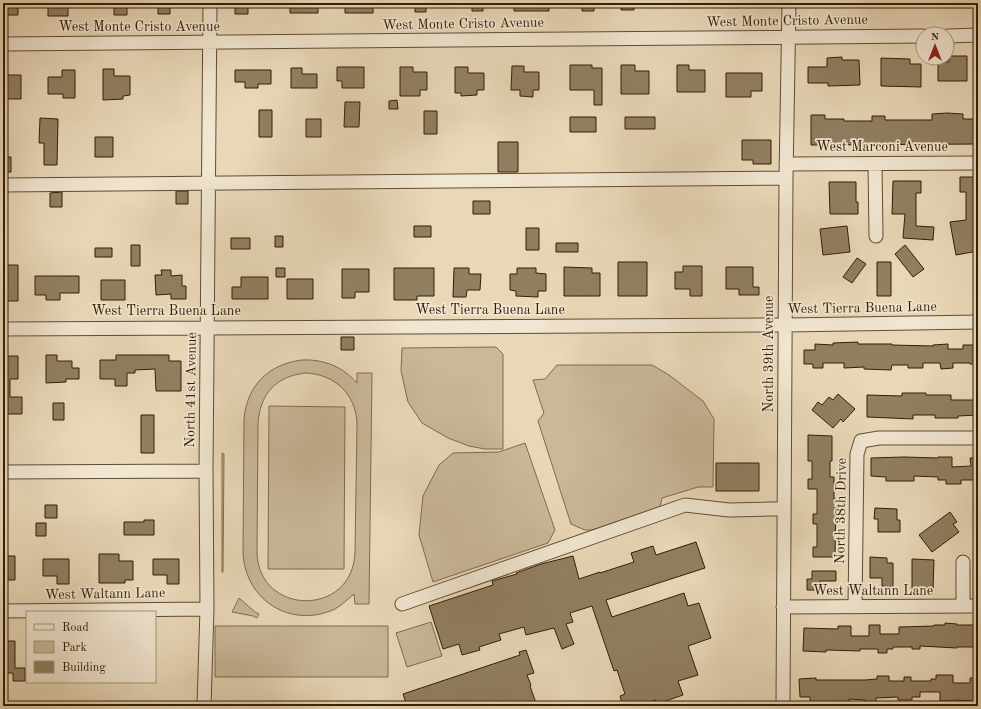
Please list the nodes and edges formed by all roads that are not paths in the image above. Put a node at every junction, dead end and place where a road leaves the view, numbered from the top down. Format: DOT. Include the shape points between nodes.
graph roads {
  1 [pos="210,3"];
  2 [pos="789,3"];
  3 [pos="978,35"];
  4 [pos="915,36"];
  5 [pos="955,36"];
  6 [pos="788,37"];
  7 [pos="210,43"];
  8 [pos="3,44"];
  9 [pos="978,163"];
  10 [pos="786,164"];
  11 [pos="875,164"];
  12 [pos="786,178"];
  13 [pos="209,184"];
  14 [pos="3,185"];
  15 [pos="876,236"];
  16 [pos="978,322"];
  17 [pos="786,325"];
  18 [pos="207,327"];
  19 [pos="3,328"];
  20 [pos="978,438"];
  21 [pos="206,471"];
  22 [pos="3,472"];
  23 [pos="784,509"];
  24 [pos="964,562"];
  25 [pos="402,604"];
  26 [pos="963,606"];
  27 [pos="978,606"];
  28 [pos="783,607"];
  29 [pos="855,607"];
  30 [pos="207,609"];
  31 [pos="3,611"];
  32 [pos="204,706"];
  33 [pos="783,706"];
  1 -- 7 [label="street, North 41st Avenue"];
  2 -- 6 [label="street, North 39th Avenue"];
  3 -- 5 [label="street"];
  4 -- 6 [label="street, West Monte Cristo Avenue"];
  6 -- 7 [label="street, West Monte Cristo Avenue"];
  6 -- 10 [label="street, North 39th Avenue"];
  7 -- 8 [label="street, West Monte Cristo Avenue"];
  7 -- 13 [label="street, North 41st Avenue"];
  9 -- 11 [label="street, West Marconi Avenue"];
  10 -- 11 [label="street, West Marconi Avenue"];
  10 -- 12 [label="street, North 39th Avenue"];
  11 -- 15 [label="street"];
  12 -- 13 [label="street"];
  12 -- 17 [label="street, North 39th Avenue"];
  13 -- 14 [label="street"];
  13 -- 18 [label="street, North 41st Avenue"];
  16 -- 17 [label="street, West Tierra Buena Lane"];
  17 -- 18 [label="street, West Tierra Buena Lane"];
  17 -- 23 [label="street, North 39th Avenue"];
  18 -- 19 [label="street, West Tierra Buena Lane"];
  18 -- 21 [label="street, North 41st Avenue"];
  20 -- 29 [label="street, North 38th Drive" via="861,440 857,454"];
  21 -- 22 [label="street"];
  21 -- 30 [label="street, North 41st Avenue"];
  23 -- 25 [label="street" via="729,510 685,505"];
  23 -- 28 [label="street, North 39th Avenue"];
  24 -- 26 [label="street"];
  26 -- 27 [label="street, West Waltann Lane"];
  26 -- 29 [label="street, West Waltann Lane"];
  28 -- 29 [label="street, West Waltann Lane"];
  28 -- 33 [label="street, North 39th Avenue"];
  30 -- 31 [label="street, West Waltann Lane"];
  30 -- 32 [label="street, North 41st Avenue"];
}
